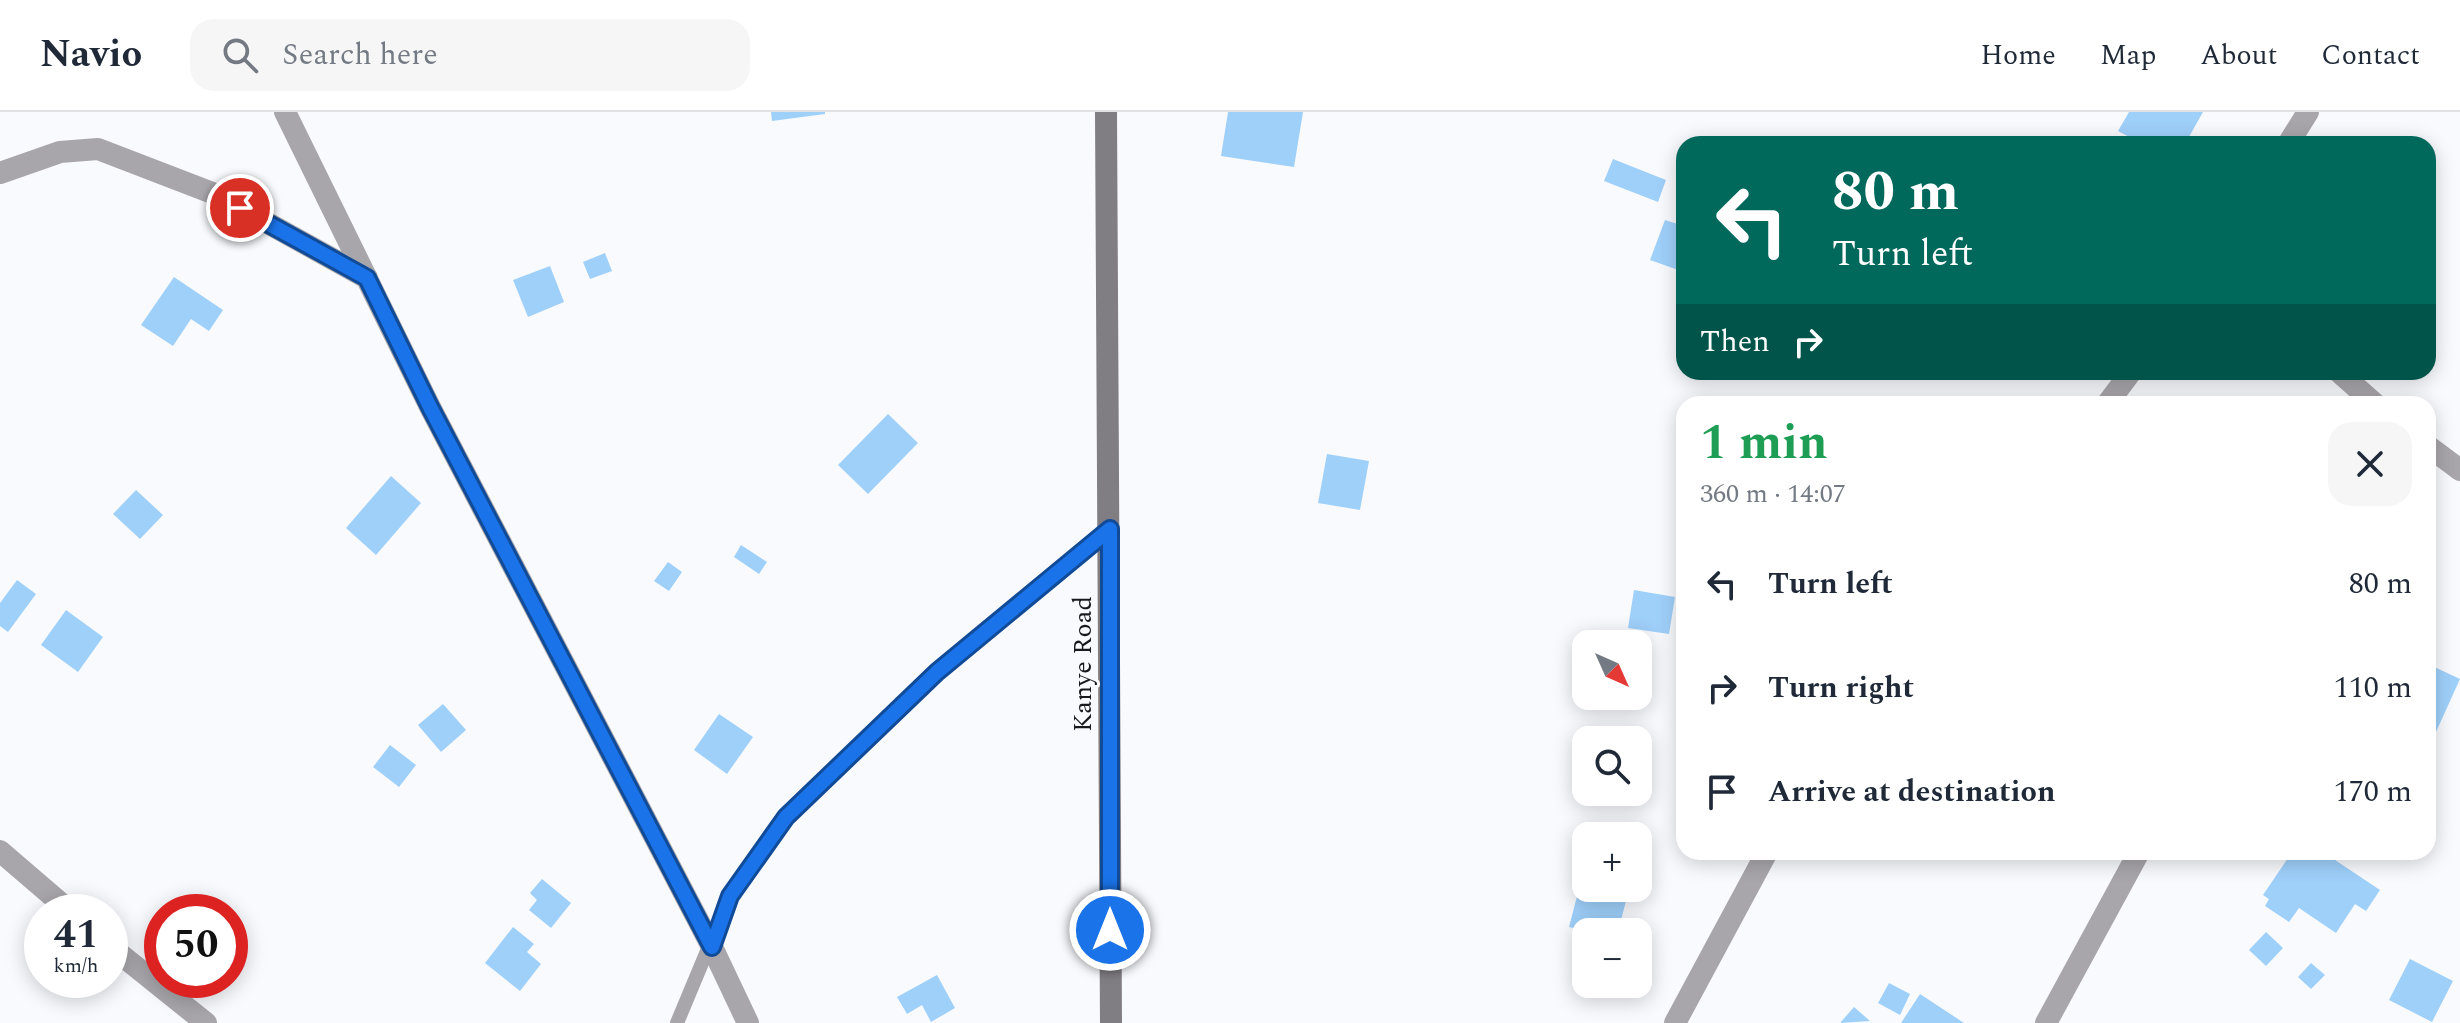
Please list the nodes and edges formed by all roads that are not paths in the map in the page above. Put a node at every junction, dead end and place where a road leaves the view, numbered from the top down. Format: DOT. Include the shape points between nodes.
graph roads {
  1 [pos="285,112"];
  2 [pos="1106,112"];
  3 [pos="2308,112"];
  4 [pos="2293,136"];
  5 [pos="0,173"];
  6 [pos="367,278"];
  7 [pos="2348,380"];
  8 [pos="2366,396"];
  9 [pos="2436,452"];
  10 [pos="2460,470"];
  11 [pos="1110,529"];
  12 [pos="0,851"];
  13 [pos="1763,860"];
  14 [pos="2135,860"];
  15 [pos="50,894"];
  16 [pos="712,947"];
  17 [pos="128,960"];
  18 [pos="206,1023"];
  19 [pos="677,1023"];
  20 [pos="748,1023"];
  21 [pos="1111,1023"];
  22 [pos="1675,1023"];
  23 [pos="2046,1023"];
  1 -- 6 [label="street"];
  2 -- 11 [label="main road, Kanye Road"];
  3 -- 4 [label="street"];
  5 -- 6 [label="street" via="60,152 98,149 215,194"];
  6 -- 16 [label="street"];
  7 -- 8 [label="street"];
  9 -- 10 [label="street"];
  11 -- 16 [label="lane" via="937,672 786,817 730,896"];
  11 -- 21 [label="main road, Kanye Road"];
  12 -- 15 [label="street"];
  13 -- 22 [label="street"];
  14 -- 23 [label="street"];
  16 -- 19 [label="lane"];
  16 -- 20 [label="street"];
  17 -- 18 [label="street"];
}
